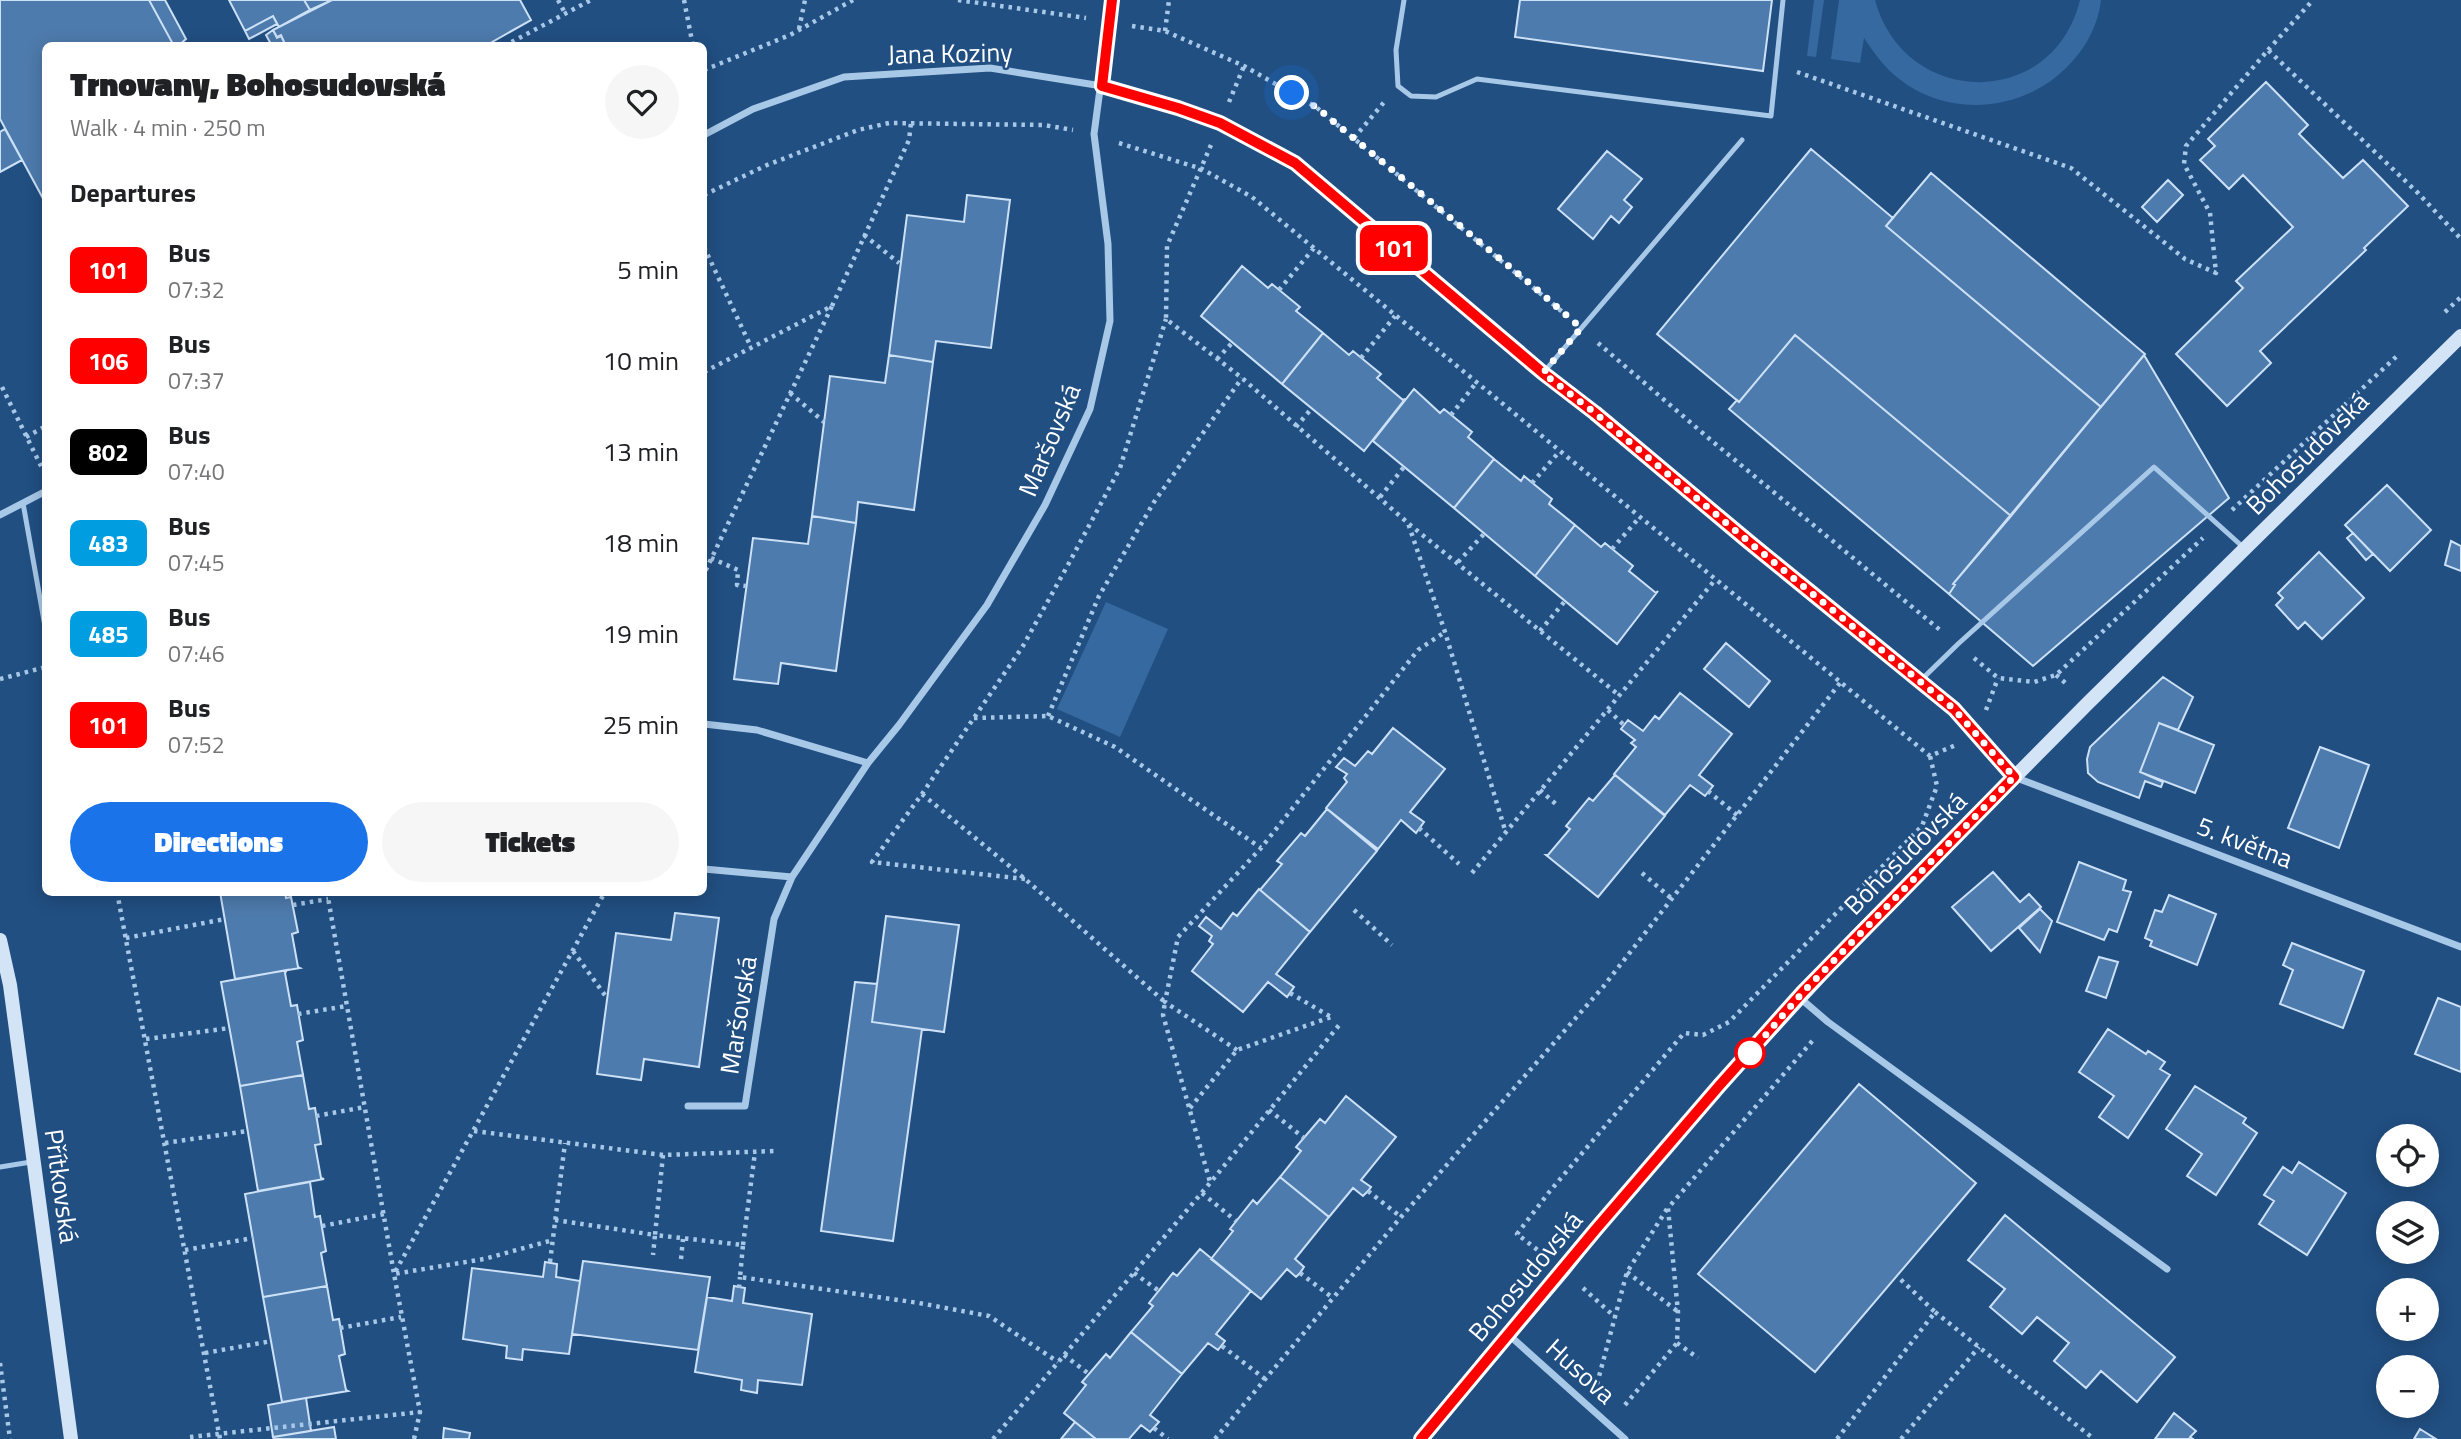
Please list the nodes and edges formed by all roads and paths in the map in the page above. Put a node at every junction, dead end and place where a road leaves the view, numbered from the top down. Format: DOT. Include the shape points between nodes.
graph roads {
  1 [pos="558,0"];
  2 [pos="591,0"];
  3 [pos="684,0"];
  4 [pos="805,0"];
  5 [pos="853,0"];
  6 [pos="958,0"];
  7 [pos="1112,0"];
  8 [pos="1169,0"];
  9 [pos="1404,0"];
  10 [pos="1783,0"];
  11 [pos="2313,0"];
  12 [pos="565,13"];
  13 [pos="1109,23"];
  14 [pos="799,30"];
  15 [pos="1165,31"];
  16 [pos="511,42"];
  17 [pos="692,42"];
  18 [pos="2268,50"];
  19 [pos="1776,64"];
  20 [pos="1244,66"];
  21 [pos="707,69"];
  22 [pos="1102,86"];
  23 [pos="1383,103"];
  24 [pos="911,123"];
  25 [pos="1220,123"];
  26 [pos="707,133"];
  27 [pos="1094,134"];
  28 [pos="1354,138"];
  29 [pos="1742,140"];
  30 [pos="1202,169"];
  31 [pos="707,194"];
  32 [pos="864,235"];
  33 [pos="2461,239"];
  34 [pos="1314,248"];
  35 [pos="707,253"];
  36 [pos="900,262"];
  37 [pos="1279,290"];
  38 [pos="832,306"];
  39 [pos="1395,316"];
  40 [pos="1166,319"];
  41 [pos="1581,328"];
  42 [pos="2461,336"];
  43 [pos="1233,342"];
  44 [pos="751,347"];
  45 [pos="1362,358"];
  46 [pos="1217,359"];
  47 [pos="707,370"];
  48 [pos="1543,373"];
  49 [pos="1242,378"];
  50 [pos="1476,383"];
  51 [pos="1,387"];
  52 [pos="790,393"];
  53 [pos="1312,408"];
  54 [pos="1451,415"];
  55 [pos="824,422"];
  56 [pos="1296,427"];
  57 [pos="42,428"];
  58 [pos="26,437"];
  59 [pos="1712,441"];
  60 [pos="1559,452"];
  61 [pos="1404,467"];
  62 [pos="42,468"];
  63 [pos="1532,483"];
  64 [pos="42,493"];
  65 [pos="1380,498"];
  66 [pos="23,503"];
  67 [pos="0,515"];
  68 [pos="1639,517"];
  69 [pos="1408,523"];
  70 [pos="1484,534"];
  71 [pos="1612,549"];
  72 [pos="2245,549"];
  73 [pos="711,558"];
  74 [pos="1458,562"];
  75 [pos="707,563"];
  76 [pos="1715,580"];
  77 [pos="746,586"];
  78 [pos="1566,601"];
  79 [pos="42,610"];
  80 [pos="1540,631"];
  81 [pos="1444,632"];
  82 [pos="42,668"];
  83 [pos="0,680"];
  84 [pos="1919,682"];
  85 [pos="1620,696"];
  86 [pos="1608,710"];
  87 [pos="1048,716"];
  88 [pos="973,718"];
  89 [pos="707,724"];
  90 [pos="1624,725"];
  91 [pos="1930,756"];
  92 [pos="868,763"];
  93 [pos="2014,777"];
  94 [pos="1540,790"];
  95 [pos="1708,791"];
  96 [pos="922,794"];
  97 [pos="1558,806"];
  98 [pos="1737,815"];
  99 [pos="1419,828"];
  100 [pos="1505,830"];
  101 [pos="1261,848"];
  102 [pos="1458,864"];
  103 [pos="707,869"];
  104 [pos="1472,873"];
  105 [pos="1642,873"];
  106 [pos="792,877"];
  107 [pos="1025,879"];
  108 [pos="118,896"];
  109 [pos="328,896"];
  110 [pos="603,896"];
  111 [pos="328,899"];
  112 [pos="1672,899"];
  113 [pos="293,905"];
  114 [pos="1354,910"];
  115 [pos="225,919"];
  116 [pos="126,938"];
  117 [pos="0,940"];
  118 [pos="1392,945"];
  119 [pos="2461,947"];
  120 [pos="573,951"];
  121 [pos="1290,993"];
  122 [pos="1800,997"];
  123 [pos="607,998"];
  124 [pos="1165,1002"];
  125 [pos="347,1006"];
  126 [pos="298,1014"];
  127 [pos="1828,1022"];
  128 [pos="1340,1024"];
  129 [pos="230,1028"];
  130 [pos="146,1039"];
  131 [pos="1237,1049"];
  132 [pos="365,1107"];
  133 [pos="688,1107"];
  134 [pos="1189,1108"];
  135 [pos="1269,1110"];
  136 [pos="316,1116"];
  137 [pos="248,1131"];
  138 [pos="474,1131"];
  139 [pos="1304,1138"];
  140 [pos="165,1143"];
  141 [pos="565,1143"];
  142 [pos="775,1151"];
  143 [pos="755,1152"];
  144 [pos="663,1155"];
  145 [pos="34,1161"];
  146 [pos="0,1167"];
  147 [pos="1210,1183"];
  148 [pos="1368,1191"];
  149 [pos="1202,1193"];
  150 [pos="1668,1208"];
  151 [pos="383,1214"];
  152 [pos="1401,1217"];
  153 [pos="555,1220"];
  154 [pos="1236,1221"];
  155 [pos="322,1226"];
  156 [pos="655,1235"];
  157 [pos="253,1238"];
  158 [pos="683,1238"];
  159 [pos="553,1240"];
  160 [pos="743,1245"];
  161 [pos="185,1250"];
  162 [pos="653,1255"];
  163 [pos="681,1259"];
  164 [pos="550,1262"];
  165 [pos="2167,1269"];
  166 [pos="1564,1270"];
  167 [pos="1627,1272"];
  168 [pos="1134,1273"];
  169 [pos="1300,1273"];
  170 [pos="394,1274"];
  171 [pos="1897,1276"];
  172 [pos="740,1277"];
  173 [pos="739,1288"];
  174 [pos="1159,1291"];
  175 [pos="1333,1298"];
  176 [pos="1678,1312"];
  177 [pos="1935,1312"];
  178 [pos="402,1317"];
  179 [pos="1615,1317"];
  180 [pos="340,1328"];
  181 [pos="1508,1335"];
  182 [pos="272,1341"];
  183 [pos="1677,1343"];
  184 [pos="1222,1346"];
  185 [pos="1979,1347"];
  186 [pos="205,1353"];
  187 [pos="1064,1355"];
  188 [pos="1698,1358"];
  189 [pos="1058,1362"];
  190 [pos="0,1363"];
  191 [pos="1089,1374"];
  192 [pos="1265,1379"];
  193 [pos="1606,1392"];
  194 [pos="1616,1399"];
  195 [pos="1625,1405"];
  196 [pos="420,1412"];
  197 [pos="1609,1424"];
  198 [pos="1154,1428"];
  199 [pos="220,1436"];
  200 [pos="190,1437"];
  201 [pos="10,1439"];
  202 [pos="71,1439"];
  203 [pos="414,1439"];
  204 [pos="994,1439"];
  205 [pos="1168,1439"];
  206 [pos="1214,1439"];
  207 [pos="1422,1439"];
  208 [pos="1625,1439"];
  209 [pos="1837,1439"];
  210 [pos="1901,1439"];
  211 [pos="2093,1439"];
  1 -- 12 [label="path"];
  2 -- 12 [label="path"];
  3 -- 17 [label="path"];
  4 -- 14 [label="path"];
  5 -- 14 [label="path"];
  6 -- 13 [label="path"];
  7 -- 13 [label="street, Maršovská"];
  8 -- 15 [label="path"];
  9 -- 19 [label="lane" via="1396,50 1398,86 1411,96 1436,97 1478,79 1771,116"];
  10 -- 19 [label="lane"];
  11 -- 18 [label="path"];
  12 -- 16 [label="path"];
  13 -- 15 [label="path"];
  13 -- 22 [label="street, Maršovská"];
  14 -- 21 [label="path"];
  15 -- 20 [label="path"];
  18 -- 19 [label="path" via="2186,146 2184,163 2210,213 2216,273 2185,259 2071,168"];
  18 -- 33 [label="path"];
  20 -- 25 [label="path"];
  20 -- 28 [label="path" via="1316,107"];
  22 -- 25 [label="street, Jana Koziny"];
  22 -- 26 [label="street, Jana Koziny" via="990,68 844,77 753,109"];
  22 -- 27 [label="street, Maršovská"];
  23 -- 28 [label="path"];
  24 -- 27 [label="path" via="1044,125"];
  24 -- 31 [label="path" via="858,131"];
  24 -- 32 [label="path" via="909,139"];
  25 -- 48 [label="street, Jana Koziny" via="1295,163"];
  27 -- 30 [label="path"];
  27 -- 92 [label="street, Maršovská" via="1108,244 1111,321 1090,410 1045,505 987,605"];
  28 -- 41 [label="path"];
  29 -- 41 [label="lane"];
  30 -- 34 [label="path" via="1252,197"];
  30 -- 40 [label="path" via="1167,246"];
  32 -- 36 [label="path"];
  32 -- 38 [label="path"];
  34 -- 37 [label="path"];
  34 -- 39 [label="path"];
  35 -- 44 [label="path"];
  38 -- 44 [label="path"];
  38 -- 52 [label="path"];
  39 -- 45 [label="path"];
  39 -- 50 [label="path"];
  40 -- 46 [label="path"];
  40 -- 88 [label="path" via="1119,468 1023,646"];
  41 -- 48 [label="lane"];
  41 -- 59 [label="path"];
  42 -- 72 [label="street, Bohosudovská"];
  43 -- 46 [label="path"];
  44 -- 47 [label="path"];
  46 -- 49 [label="path"];
  48 -- 84 [label="street, Jana Koziny"];
  49 -- 56 [label="path"];
  49 -- 87 [label="path" via="1154,502 1099,597"];
  50 -- 54 [label="path"];
  50 -- 60 [label="path"];
  51 -- 58 [label="path"];
  52 -- 55 [label="path"];
  52 -- 73 [label="path"];
  53 -- 56 [label="path"];
  56 -- 65 [label="path"];
  57 -- 58 [label="path"];
  58 -- 62 [label="path"];
  60 -- 63 [label="path"];
  60 -- 68 [label="path"];
  61 -- 65 [label="path"];
  64 -- 66 [label="street"];
  65 -- 69 [label="path"];
  66 -- 67 [label="street"];
  66 -- 79 [label="lane"];
  68 -- 71 [label="path"];
  68 -- 76 [label="path"];
  69 -- 74 [label="path"];
  69 -- 81 [label="path"];
  70 -- 74 [label="path"];
  72 -- 84 [label="lane" via="2154,467"];
  72 -- 93 [label="street, Bohosudovská"];
  73 -- 75 [label="path"];
  73 -- 77 [label="path" via="738,570 737,586"];
  74 -- 80 [label="path"];
  76 -- 85 [label="path"];
  76 -- 98 [label="path" via="1840,683"];
  78 -- 80 [label="path"];
  80 -- 85 [label="path"];
  81 -- 100 [label="path"];
  81 -- 101 [label="path" via="1418,650"];
  82 -- 83 [label="path"];
  84 -- 93 [label="street, Jana Koziny" via="1954,709"];
  85 -- 86 [label="path"];
  86 -- 90 [label="path"];
  86 -- 94 [label="path"];
  87 -- 88 [label="path"];
  87 -- 101 [label="path" via="1115,747"];
  88 -- 96 [label="path"];
  89 -- 92 [label="street" via="757,730"];
  91 -- 166 [label="path" via="1937,786 1922,826 1729,1022 1703,1035 1684,1033 1517,1234"];
  92 -- 106 [label="street, Maršovská"];
  93 -- 119 [label="street, 5. května"];
  93 -- 122 [label="street, Bohosudovská"];
  94 -- 97 [label="path"];
  94 -- 100 [label="path"];
  95 -- 98 [label="path"];
  96 -- 107 [label="path"];
  96 -- 107 [label="path" via="872,862"];
  98 -- 112 [label="path"];
  99 -- 102 [label="path"];
  100 -- 104 [label="path"];
  101 -- 124 [label="path" via="1178,937"];
  103 -- 106 [label="street"];
  105 -- 112 [label="path"];
  106 -- 133 [label="street, Maršovská" via="774,919 745,1106"];
  107 -- 124 [label="path"];
  108 -- 116 [label="path"];
  109 -- 111 [label="path"];
  110 -- 120 [label="path"];
  111 -- 113 [label="path"];
  111 -- 125 [label="path"];
  112 -- 152 [label="path" via="1603,987"];
  114 -- 118 [label="path"];
  115 -- 116 [label="path"];
  116 -- 130 [label="path"];
  117 -- 145 [label="street, Přítkovská"];
  120 -- 123 [label="path"];
  120 -- 138 [label="path"];
  121 -- 131 [label="path" via="1331,1017"];
  122 -- 127 [label="street"];
  122 -- 166 [label="street, Bohosudovská"];
  124 -- 131 [label="path"];
  124 -- 134 [label="path" via="1163,1015"];
  125 -- 126 [label="path"];
  125 -- 132 [label="path"];
  127 -- 150 [label="path"];
  127 -- 165 [label="street"];
  128 -- 135 [label="path"];
  129 -- 130 [label="path"];
  130 -- 140 [label="path"];
  131 -- 134 [label="path"];
  132 -- 136 [label="path"];
  132 -- 151 [label="path"];
  134 -- 147 [label="path"];
  135 -- 139 [label="path"];
  135 -- 147 [label="path"];
  137 -- 140 [label="path"];
  138 -- 141 [label="path"];
  138 -- 170 [label="path"];
  140 -- 161 [label="path"];
  141 -- 144 [label="path"];
  141 -- 153 [label="path"];
  142 -- 143 [label="path"];
  143 -- 144 [label="path"];
  143 -- 160 [label="path"];
  144 -- 156 [label="path"];
  145 -- 146 [label="lane"];
  145 -- 202 [label="street, Přítkovská"];
  147 -- 149 [label="path"];
  148 -- 152 [label="path"];
  149 -- 154 [label="path"];
  149 -- 168 [label="path"];
  150 -- 167 [label="path"];
  150 -- 176 [label="path"];
  151 -- 155 [label="path"];
  151 -- 170 [label="path"];
  152 -- 175 [label="path"];
  153 -- 156 [label="path"];
  153 -- 159 [label="path"];
  156 -- 158 [label="path"];
  156 -- 162 [label="path"];
  157 -- 161 [label="path"];
  158 -- 160 [label="path"];
  158 -- 163 [label="path"];
  159 -- 164 [label="path"];
  159 -- 170 [label="path" via="484,1259"];
  160 -- 172 [label="path"];
  161 -- 186 [label="path"];
  166 -- 179 [label="path"];
  166 -- 181 [label="street, Bohosudovská"];
  167 -- 176 [label="path"];
  167 -- 179 [label="path"];
  168 -- 174 [label="path"];
  168 -- 187 [label="path"];
  169 -- 175 [label="path"];
  170 -- 178 [label="path"];
  171 -- 177 [label="path"];
  172 -- 173 [label="path"];
  172 -- 189 [label="path" via="989,1316"];
  175 -- 192 [label="path"];
  176 -- 183 [label="path"];
  177 -- 185 [label="path"];
  177 -- 209 [label="path"];
  178 -- 180 [label="path"];
  178 -- 196 [label="path"];
  179 -- 193 [label="path" via="1597,1385"];
  181 -- 197 [label="street, Husova"];
  181 -- 207 [label="street, Bohosudovská"];
  182 -- 186 [label="path"];
  183 -- 188 [label="path"];
  183 -- 195 [label="path"];
  184 -- 192 [label="path"];
  185 -- 210 [label="path"];
  185 -- 211 [label="path"];
  186 -- 199 [label="path"];
  187 -- 189 [label="path"];
  187 -- 191 [label="path"];
  189 -- 204 [label="path"];
  190 -- 201 [label="path"];
  192 -- 206 [label="path"];
  194 -- 195 [label="path"];
  195 -- 197 [label="path"];
  196 -- 199 [label="path"];
  196 -- 203 [label="path"];
  197 -- 208 [label="street, Husova"];
  198 -- 205 [label="path"];
  199 -- 200 [label="path"];
}
